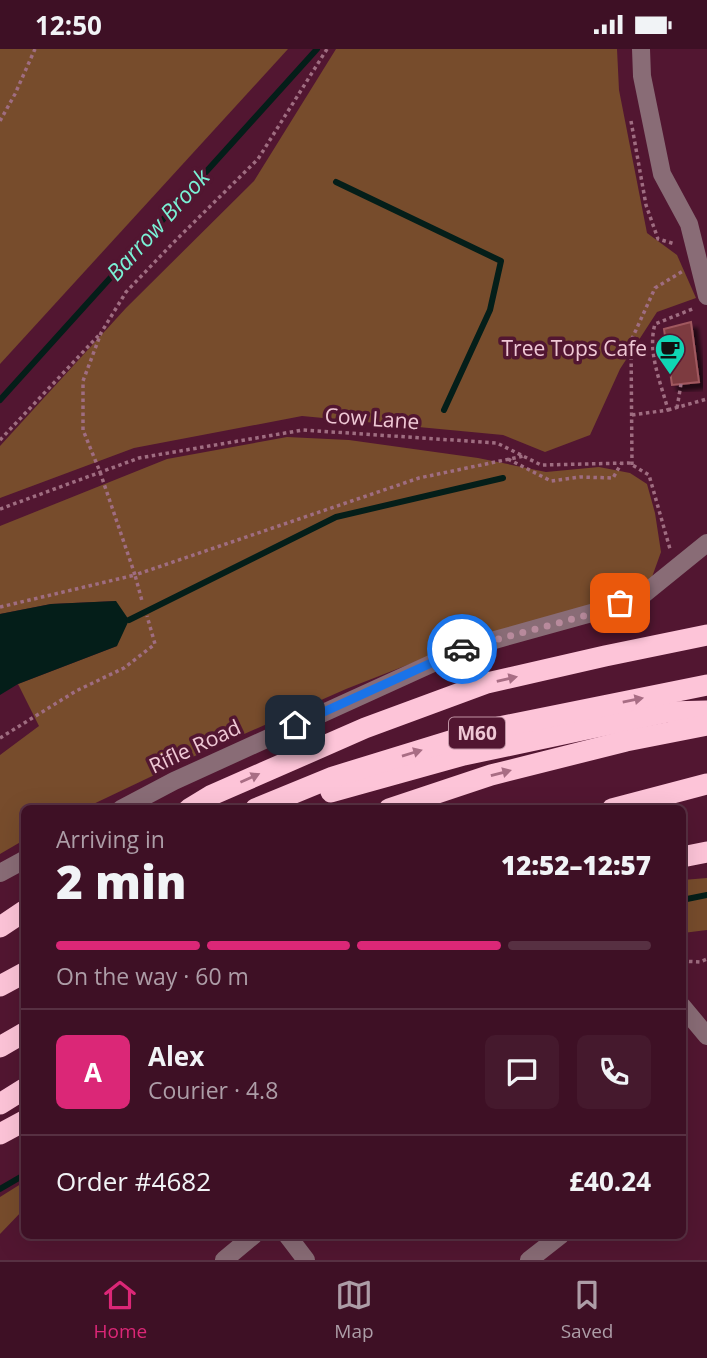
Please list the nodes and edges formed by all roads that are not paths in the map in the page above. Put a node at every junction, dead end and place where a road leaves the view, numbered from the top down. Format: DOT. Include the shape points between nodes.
graph roads {
  1 [pos="641,49"];
  2 [pos="703,302"];
  3 [pos="707,543"];
  4 [pos="707,635"];
  5 [pos="707,685"];
  6 [pos="707,711"];
  7 [pos="707,725"];
  8 [pos="707,784"];
  9 [pos="129,805"];
  10 [pos="196,805"];
  11 [pos="265,805"];
  12 [pos="289,805"];
  13 [pos="401,805"];
  14 [pos="627,805"];
  15 [pos="707,852"];
  16 [pos="686,856"];
  17 [pos="21,862"];
  18 [pos="0,873"];
  19 [pos="21,913"];
  20 [pos="21,920"];
  21 [pos="0,929"];
  22 [pos="21,975"];
  23 [pos="0,986"];
  24 [pos="686,1011"];
  25 [pos="21,1035"];
  26 [pos="707,1036"];
  27 [pos="0,1047"];
  28 [pos="21,1091"];
  29 [pos="0,1104"];
  30 [pos="21,1123"];
  31 [pos="0,1134"];
  32 [pos="249,1239"];
  33 [pos="290,1239"];
  34 [pos="556,1239"];
  35 [pos="224,1260"];
  36 [pos="306,1260"];
  37 [pos="529,1260"];
  1 -- 2 [label="street" via="662,174 689,224"];
  3 -- 9 [label="street, Rifle Road" via="644,594 595,613 466,648"];
  10 -- 4 [label="highway, M60, one-way" via="365,728 487,683"];
  11 -- 5 [label="highway, M60, one-way" via="333,777 489,729"];
  6 -- 12 [label="highway, M60" via="667,712 464,755"];
  13 -- 7 [label="highway, M60, one-way" via="491,775"];
  8 -- 14 [label="highway"];
  15 -- 16 [label="highway"];
  17 -- 18 [label="street"];
  19 -- 21 [label="highway"];
  20 -- 21 [label="highway"];
  22 -- 23 [label="highway"];
  24 -- 26 [label="street"];
  25 -- 27 [label="highway"];
  28 -- 29 [label="highway"];
  30 -- 31 [label="highway"];
  32 -- 35 [label="street"];
  33 -- 36 [label="street"];
  34 -- 37 [label="street"];
}
